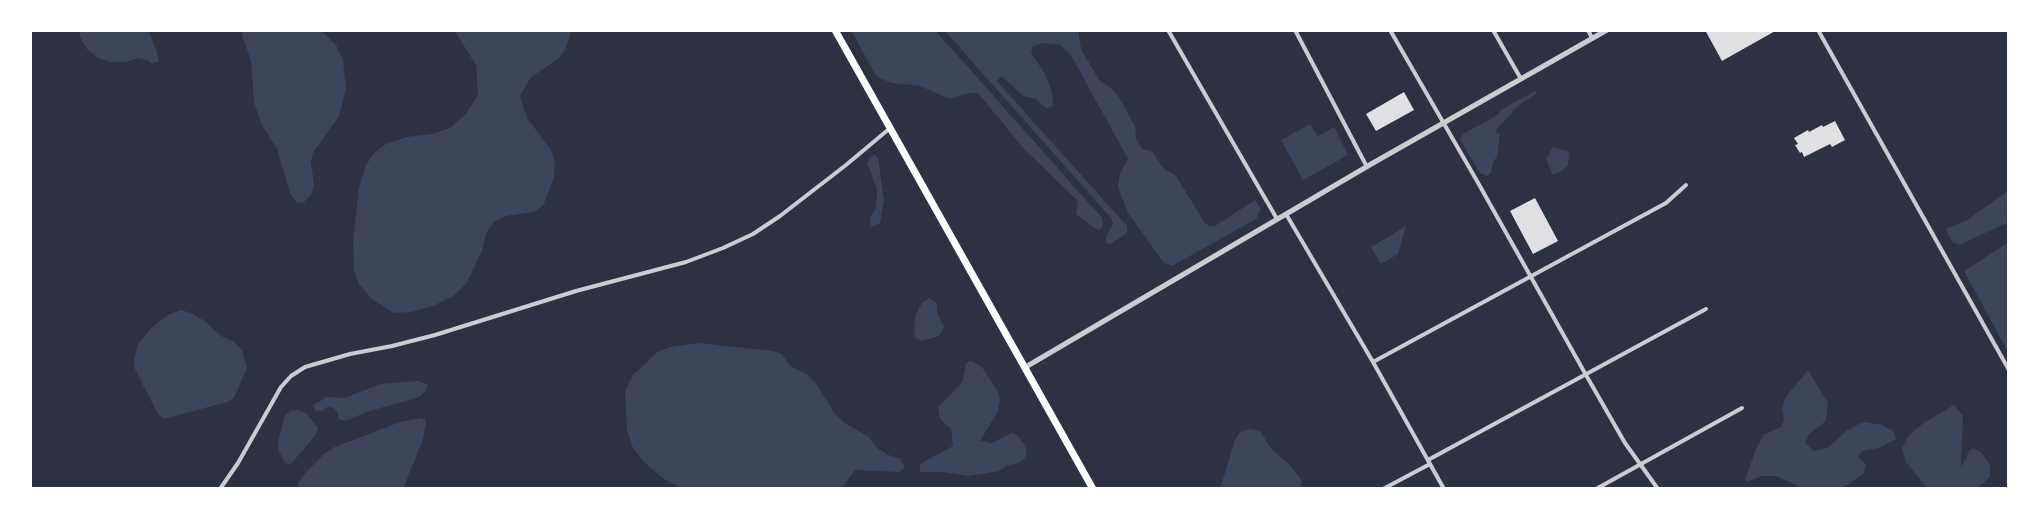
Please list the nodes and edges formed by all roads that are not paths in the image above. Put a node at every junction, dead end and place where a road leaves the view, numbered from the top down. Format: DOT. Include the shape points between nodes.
graph roads {
  1 [pos="834,30"];
  2 [pos="1168,30"];
  3 [pos="1295,30"];
  4 [pos="1390,30"];
  5 [pos="1493,30"];
  6 [pos="1588,30"];
  7 [pos="1607,30"];
  8 [pos="1818,30"];
  9 [pos="1592,38"];
  10 [pos="1521,79"];
  11 [pos="1444,123"];
  12 [pos="889,129"];
  13 [pos="1367,167"];
  14 [pos="1686,185"];
  15 [pos="1286,214"];
  16 [pos="1277,220"];
  17 [pos="1531,276"];
  18 [pos="1706,309"];
  19 [pos="1373,362"];
  20 [pos="1024,368"];
  21 [pos="2009,370"];
  22 [pos="1586,375"];
  23 [pos="1742,408"];
  24 [pos="1429,462"];
  25 [pos="1640,465"];
  26 [pos="220,489"];
  27 [pos="1093,489"];
  28 [pos="1383,489"];
  29 [pos="1444,489"];
  30 [pos="1596,489"];
  31 [pos="1658,489"];
  1 -- 12 [label="highway"];
  2 -- 16 [label="street"];
  3 -- 13 [label="street"];
  4 -- 11 [label="street"];
  5 -- 10 [label="street"];
  6 -- 9 [label="street"];
  7 -- 9 [label="street"];
  8 -- 21 [label="street"];
  9 -- 10 [label="street"];
  10 -- 11 [label="street"];
  11 -- 13 [label="street"];
  11 -- 17 [label="street"];
  12 -- 20 [label="highway"];
  12 -- 26 [label="street" via="780,216 723,248 435,335 305,366 281,387"];
  13 -- 15 [label="street"];
  14 -- 17 [label="street" via="1666,203"];
  15 -- 16 [label="street"];
  15 -- 19 [label="street"];
  16 -- 20 [label="street"];
  17 -- 19 [label="street"];
  17 -- 22 [label="street"];
  18 -- 22 [label="street"];
  19 -- 24 [label="street"];
  20 -- 27 [label="highway"];
  22 -- 24 [label="street"];
  22 -- 25 [label="street"];
  23 -- 25 [label="street"];
  24 -- 28 [label="street"];
  24 -- 29 [label="street"];
  25 -- 30 [label="street"];
  25 -- 31 [label="street"];
}
